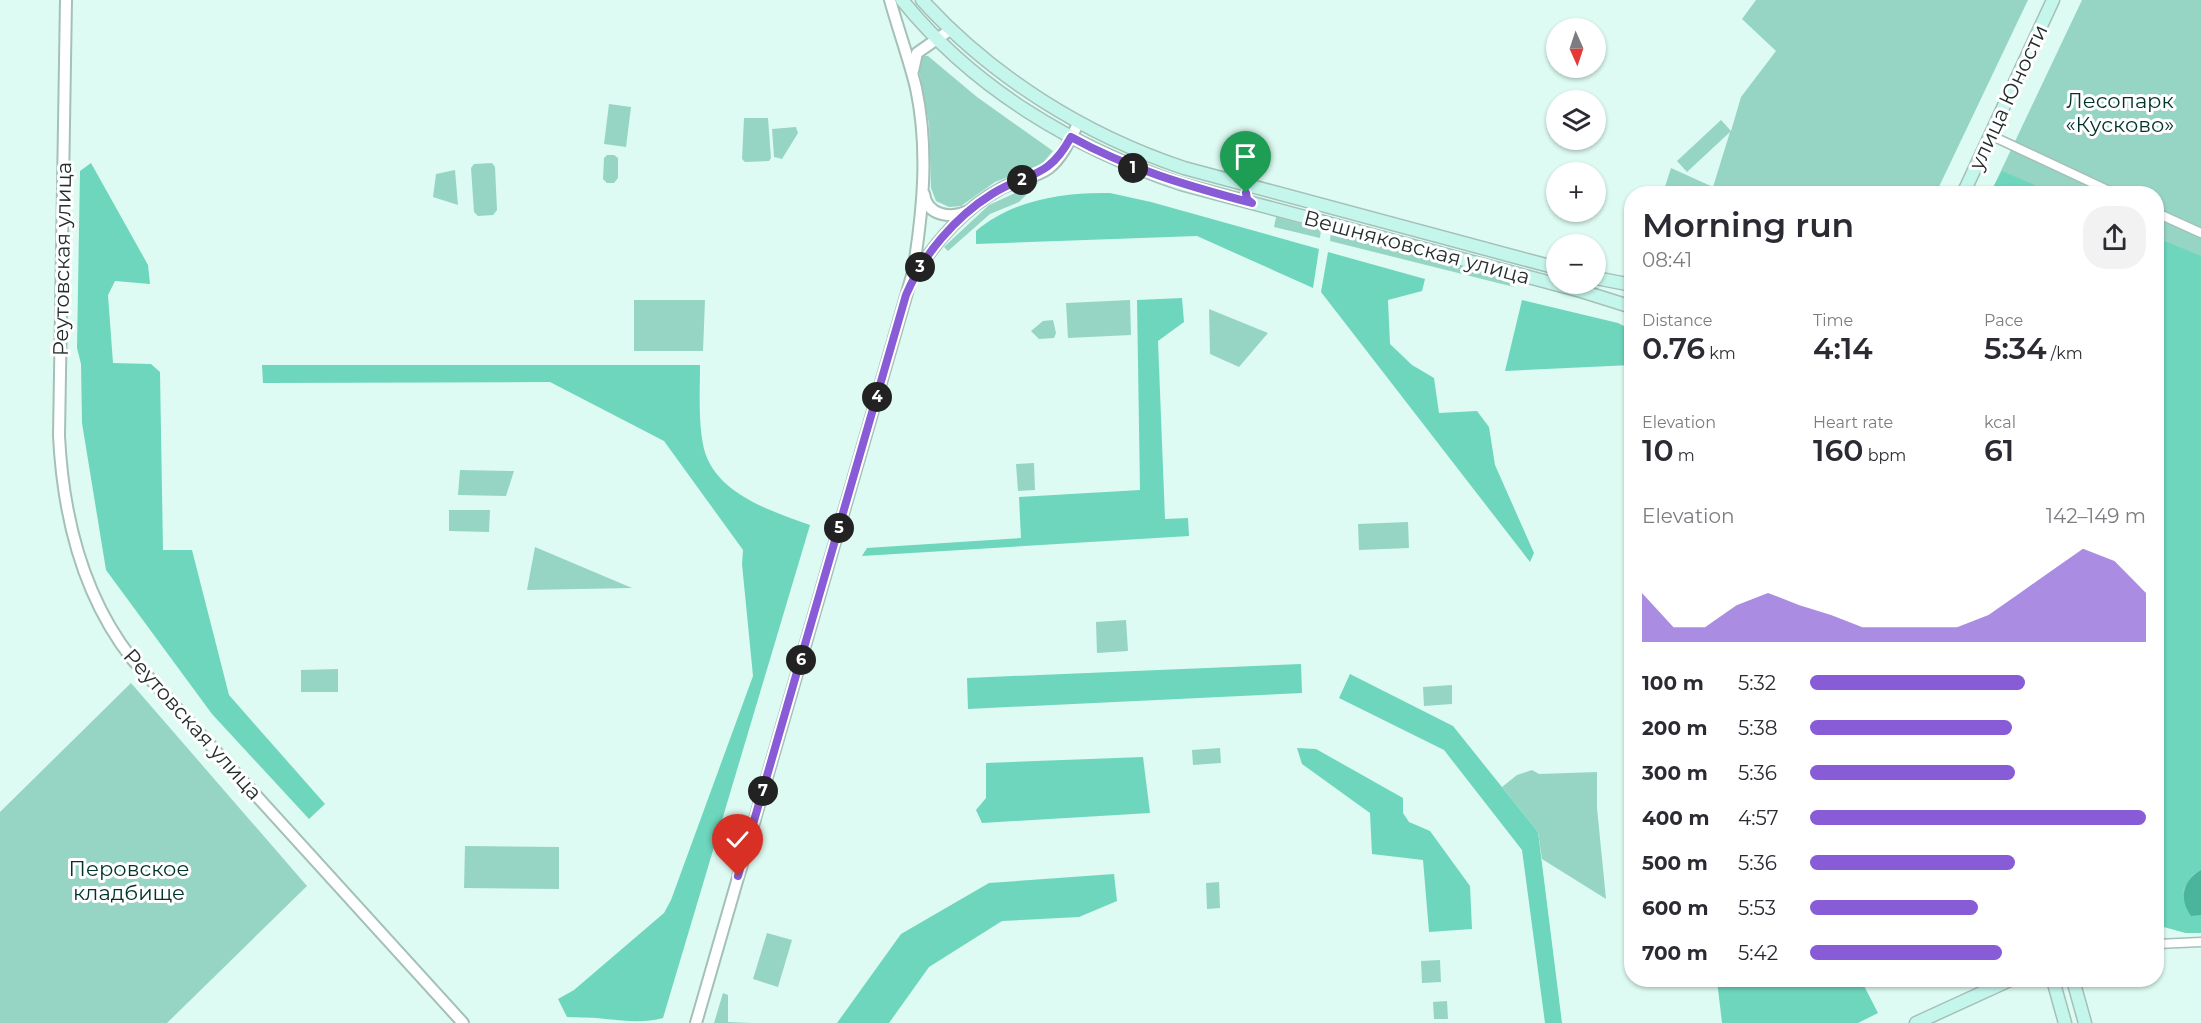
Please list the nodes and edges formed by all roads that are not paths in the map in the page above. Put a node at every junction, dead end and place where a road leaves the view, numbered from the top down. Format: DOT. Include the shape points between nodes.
graph roads {
  1 [pos="66,0"];
  2 [pos="890,0"];
  3 [pos="902,0"];
  4 [pos="922,0"];
  5 [pos="2053,0"];
  6 [pos="950,30"];
  7 [pos="936,39"];
  8 [pos="912,75"];
  9 [pos="1079,122"];
  10 [pos="1990,135"];
  11 [pos="1071,137"];
  12 [pos="1967,186"];
  13 [pos="2099,186"];
  14 [pos="923,188"];
  15 [pos="1256,188"];
  16 [pos="1252,203"];
  17 [pos="973,208"];
  18 [pos="2164,216"];
  19 [pos="2201,233"];
  20 [pos="1546,265"];
  21 [pos="1606,280"];
  22 [pos="1624,283"];
  23 [pos="906,295"];
  24 [pos="1624,304"];
  25 [pos="2201,942"];
  26 [pos="2164,944"];
  27 [pos="1991,987"];
  28 [pos="2055,987"];
  29 [pos="2075,987"];
  30 [pos="463,1023"];
  31 [pos="696,1023"];
  32 [pos="1916,1023"];
  33 [pos="2065,1023"];
  34 [pos="2085,1023"];
  1 -- 30 [label="street, Реутовская улица" via="59,436 67,508 86,577 132,659"];
  2 -- 8 [label="street"];
  3 -- 7 [label="main road, Вешняковская улица"];
  4 -- 6 [label="main road, Вешняковская улица"];
  5 -- 10 [label="main road, улица Юности"];
  6 -- 7 [label="street"];
  6 -- 9 [label="main road, Вешняковская улица" via="1004,74"];
  7 -- 8 [label="street" via="917,53"];
  7 -- 11 [label="main road, Вешняковская улица" via="985,83"];
  8 -- 14 [label="street" via="919,108"];
  9 -- 11 [label="street"];
  9 -- 15 [label="main road, Вешняковская улица" via="1116,143 1161,161"];
  10 -- 12 [label="main road, улица Юности"];
  10 -- 13 [label="street"];
  11 -- 16 [label="main road, Вешняковская улица" via="1136,169"];
  11 -- 17 [label="street" via="1057,161 1047,169 1004,187"];
  14 -- 17 [label="street" via="927,204 938,214 956,215"];
  14 -- 23 [label="street" via="917,245"];
  15 -- 16 [label="street" via="1246,193"];
  15 -- 20 [label="main road, Вешняковская улица"];
  16 -- 24 [label="main road, Вешняковская улица"];
  17 -- 23 [label="street" via="934,248"];
  18 -- 19 [label="street"];
  21 -- 22 [label="main road"];
  23 -- 31 [label="street"];
  25 -- 26 [label="street"];
  27 -- 32 [label="main road"];
  28 -- 33 [label="main road"];
  29 -- 34 [label="main road"];
}
